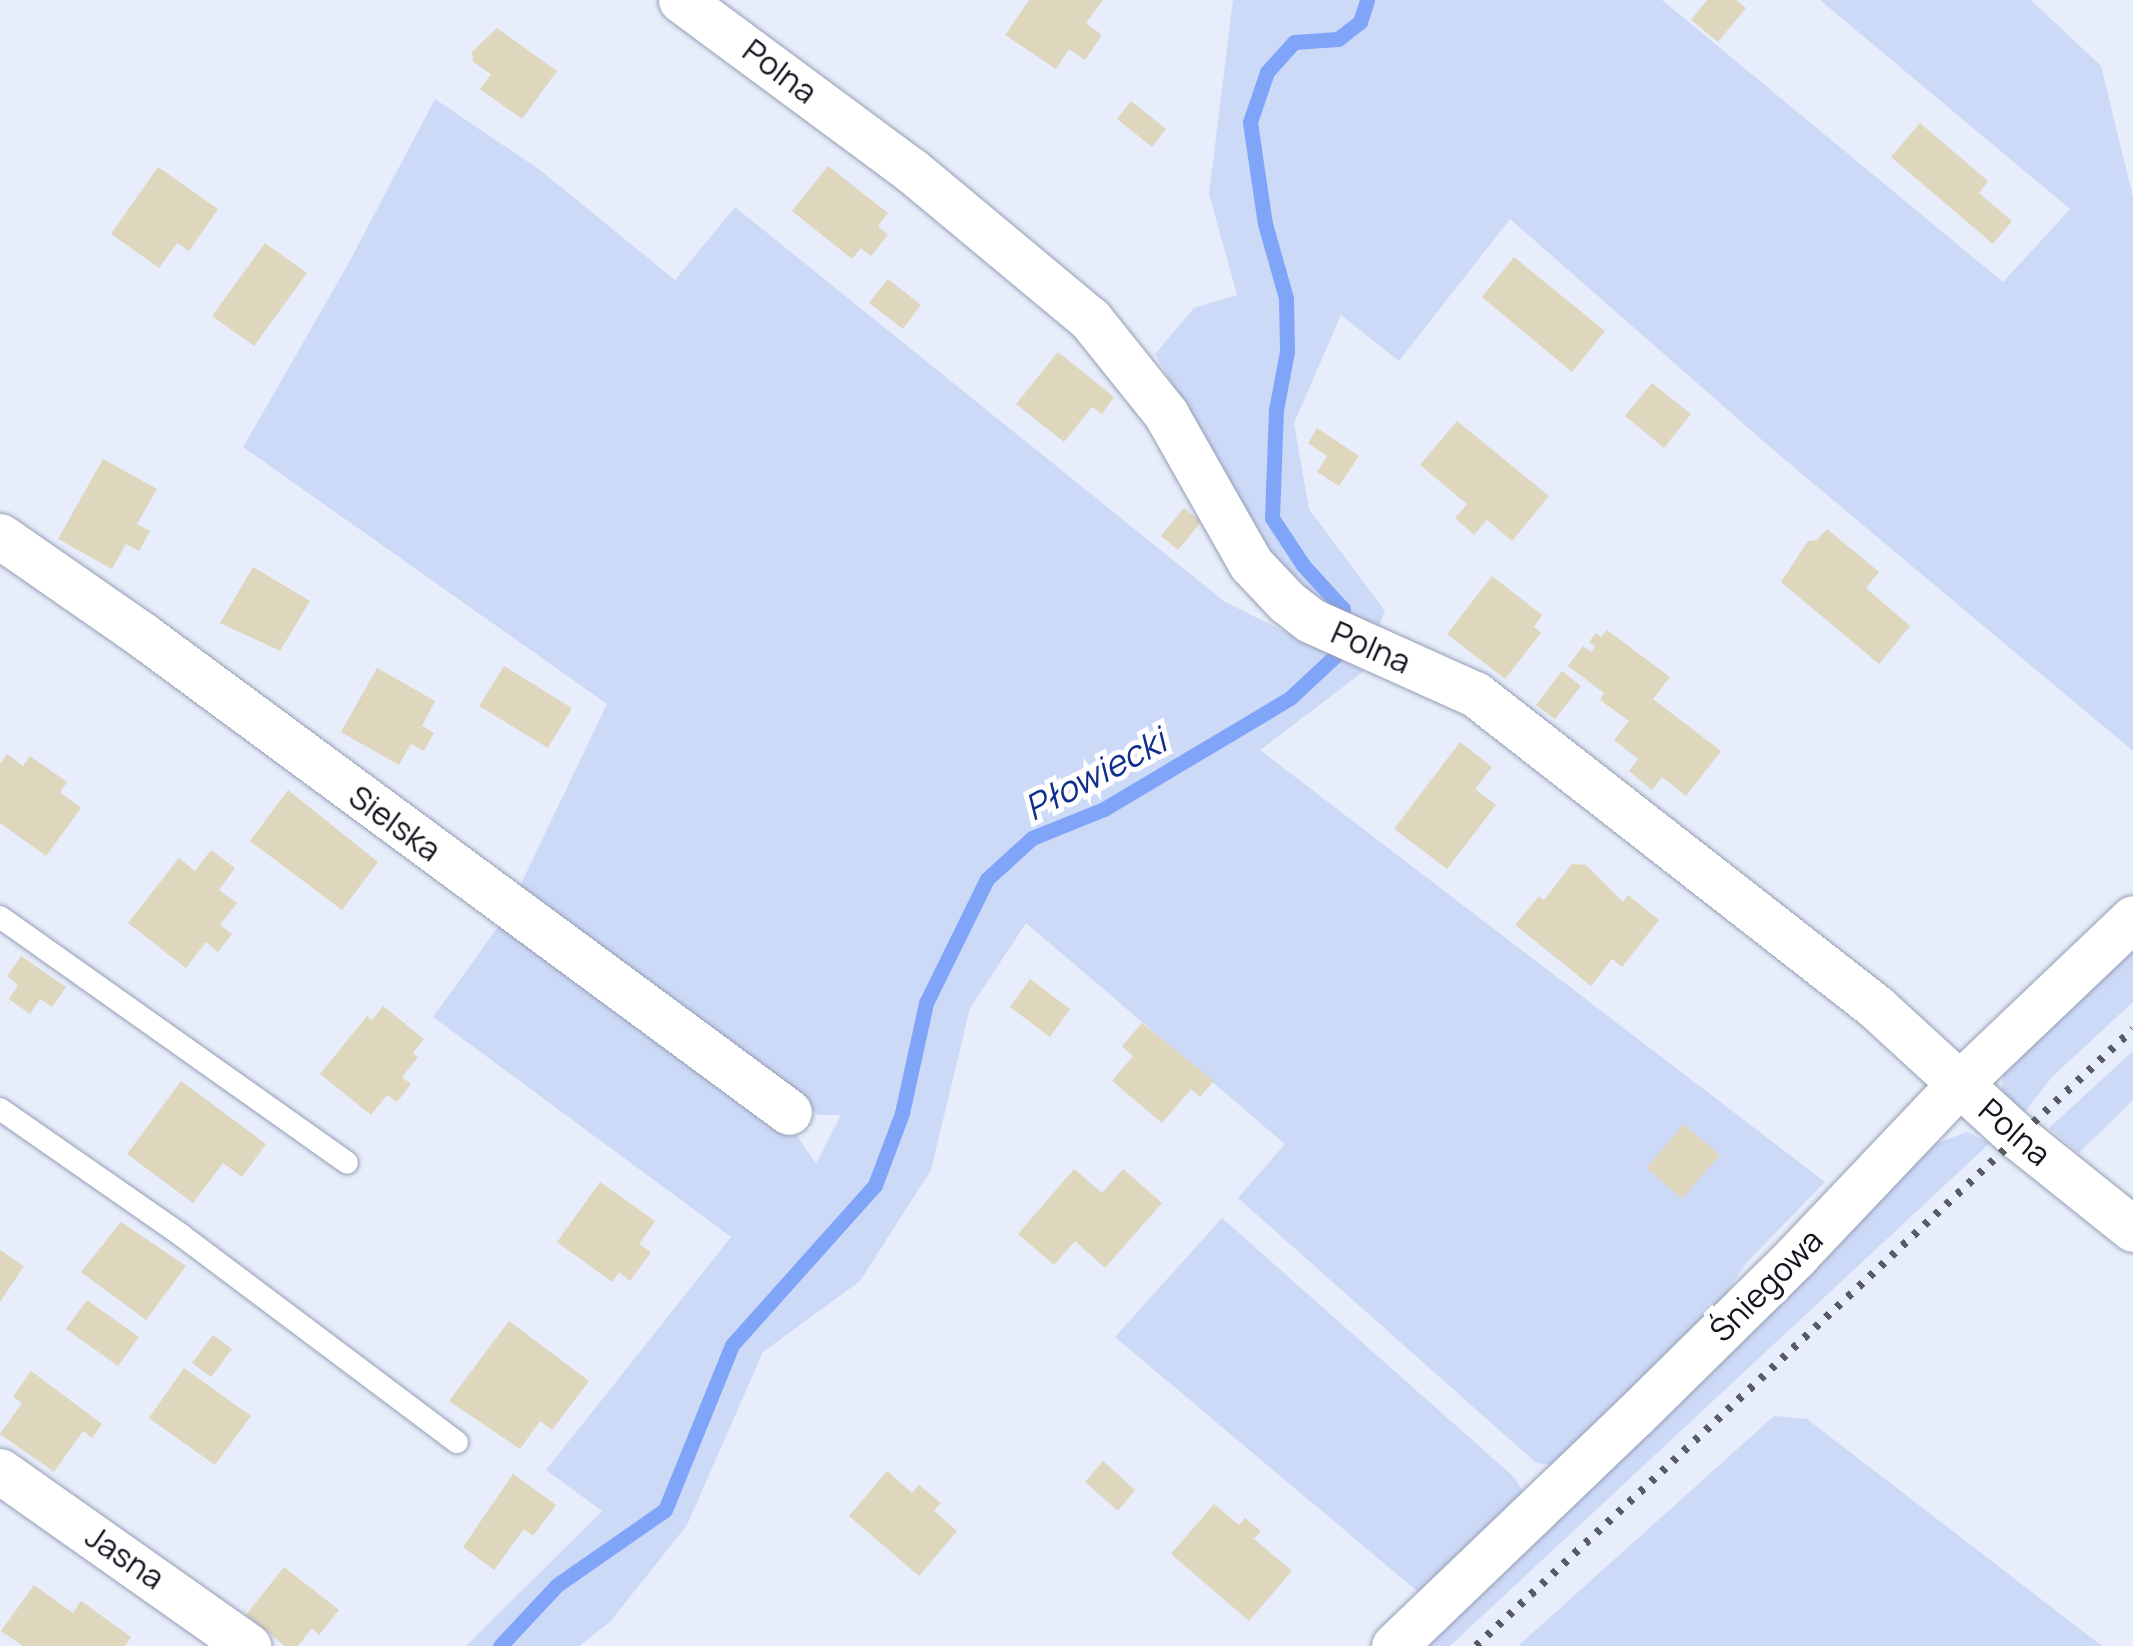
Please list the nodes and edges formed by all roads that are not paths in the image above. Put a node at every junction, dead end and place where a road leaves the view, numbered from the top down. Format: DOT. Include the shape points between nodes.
graph roads {
  1 [pos="681,0"];
  2 [pos="0,536"];
  3 [pos="0,917"];
  4 [pos="2133,918"];
  5 [pos="1960,1083"];
  6 [pos="0,1109"];
  7 [pos="789,1112"];
  8 [pos="347,1163"];
  9 [pos="2133,1229"];
  10 [pos="457,1442"];
  11 [pos="0,1471"];
  12 [pos="248,1646"];
  13 [pos="1394,1646"];
  1 -- 5 [label="street, Polna" via="912,170 1090,319 1166,414 1251,564 1310,620 1475,694 1876,1007"];
  2 -- 7 [label="street, Sielska"];
  3 -- 8 [label="lane"];
  4 -- 5 [label="street, Śniegowa"];
  5 -- 9 [label="street, Polna"];
  5 -- 13 [label="street, Śniegowa" via="1783,1270"];
  6 -- 10 [label="lane" via="182,1235"];
  11 -- 12 [label="street, Jasna"];
}
